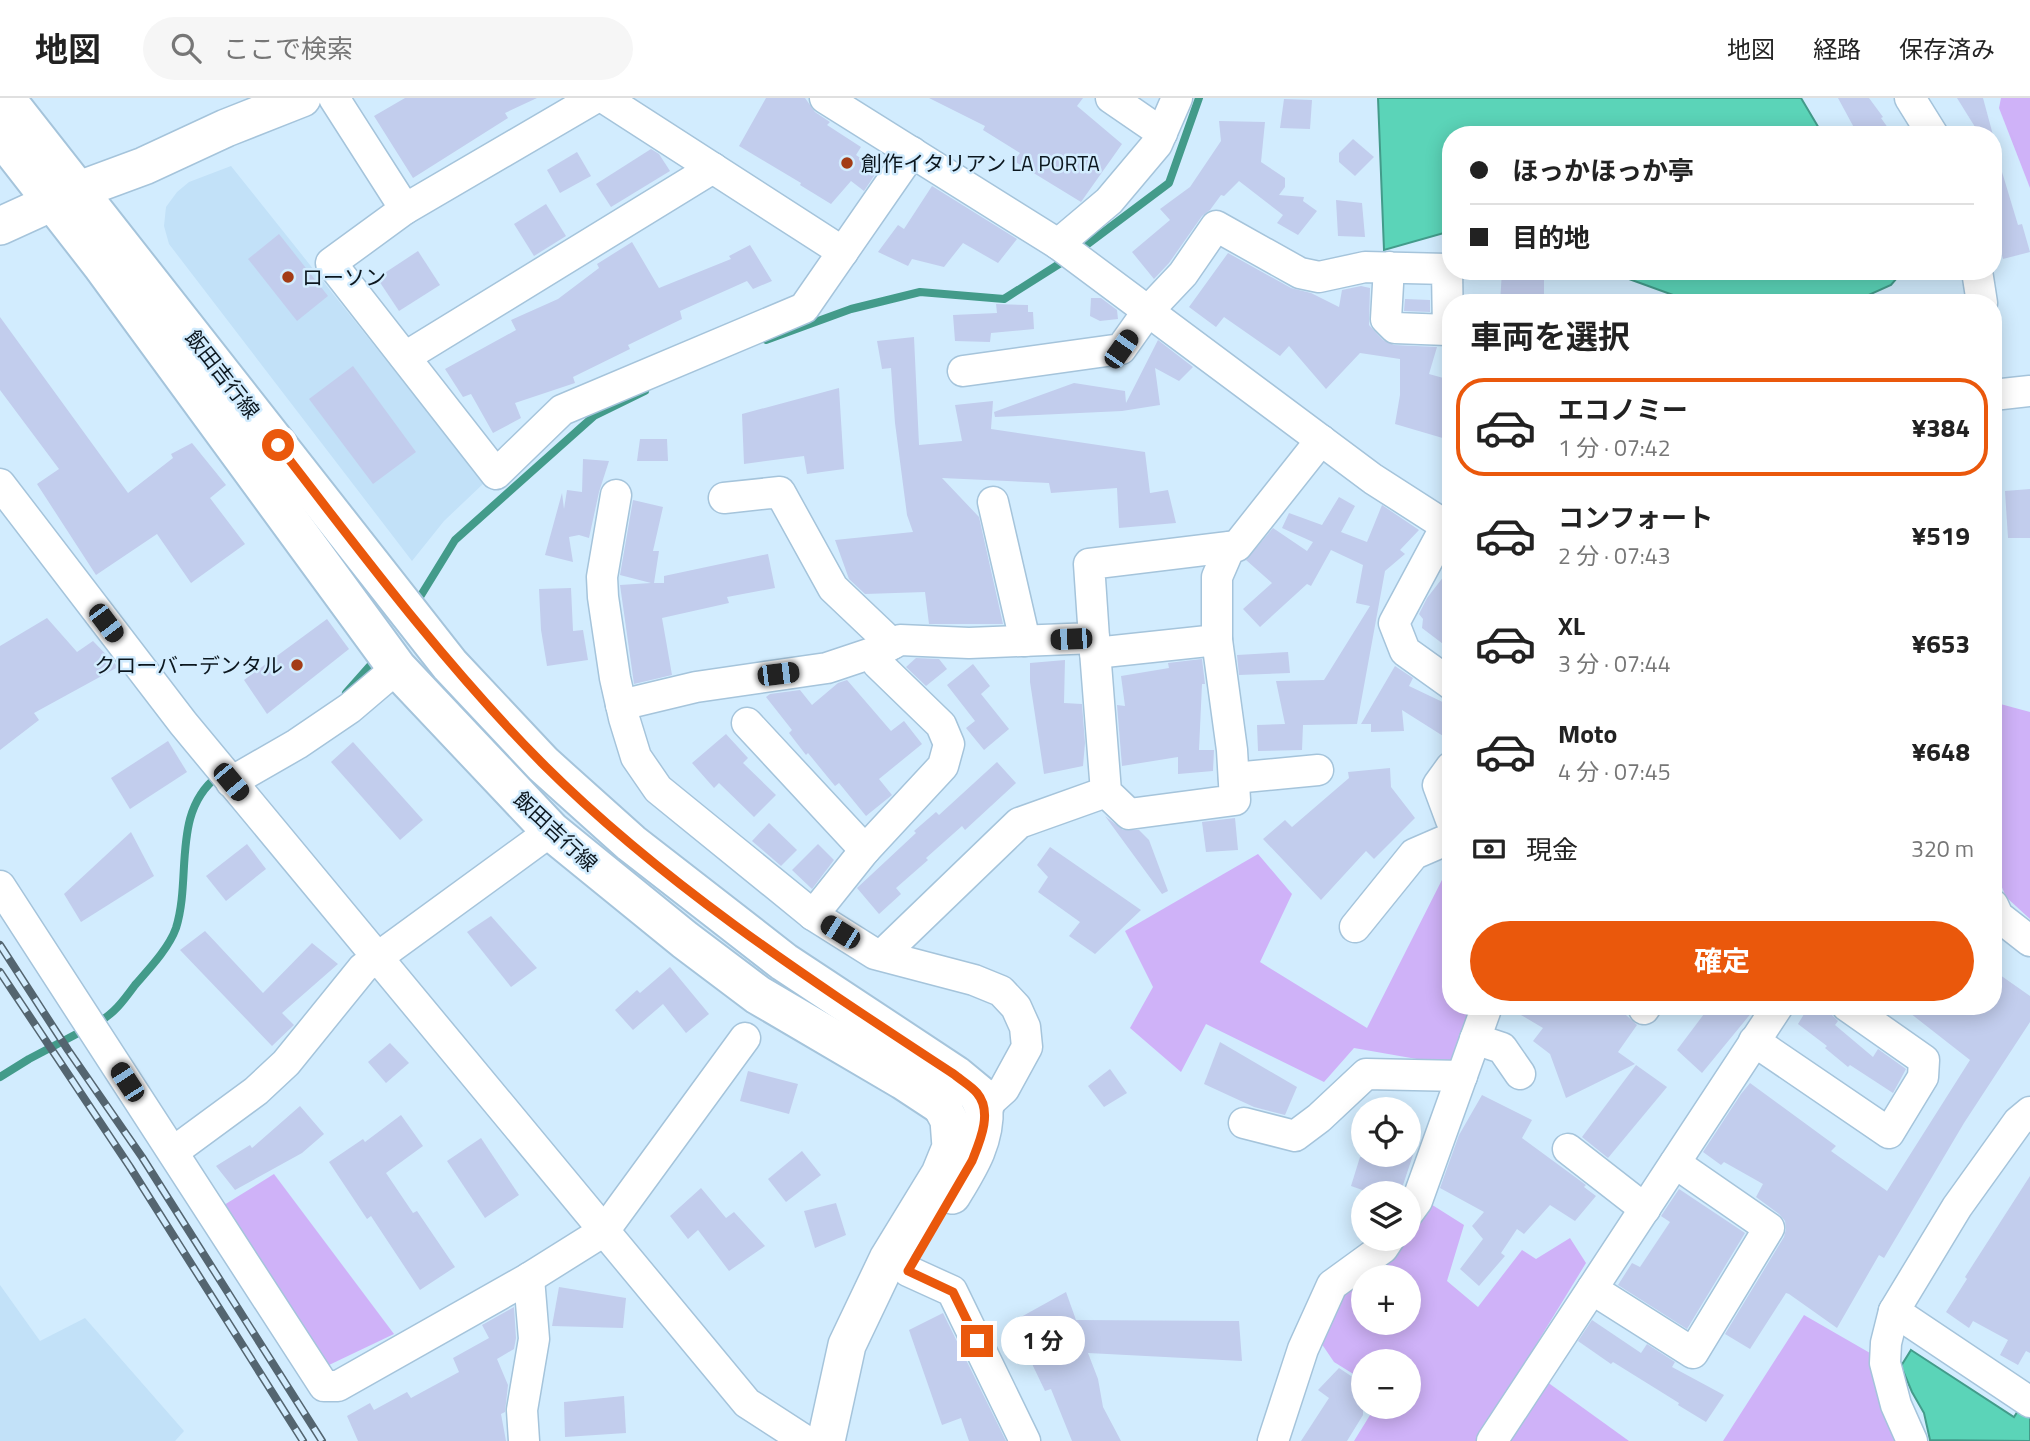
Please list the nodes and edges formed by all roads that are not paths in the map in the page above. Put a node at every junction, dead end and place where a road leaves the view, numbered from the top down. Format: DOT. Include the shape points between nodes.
graph roads {
  1 [pos="5,98"];
  2 [pos="302,98"];
  3 [pos="334,98"];
  4 [pos="595,98"];
  5 [pos="604,98"];
  6 [pos="825,98"];
  7 [pos="1111,98"];
  8 [pos="1177,98"];
  9 [pos="1910,98"];
  10 [pos="1927,126"];
  11 [pos="1162,133"];
  12 [pos="0,134"];
  13 [pos="912,152"];
  14 [pos="713,168"];
  15 [pos="66,196"];
  16 [pos="405,209"];
  17 [pos="0,226"];
  18 [pos="1059,245"];
  19 [pos="843,252"];
  20 [pos="1389,267"];
  21 [pos="1148,311"];
  22 [pos="405,357"];
  23 [pos="963,372"];
  24 [pos="2030,391"];
  25 [pos="2002,394"];
  26 [pos="1321,440"];
  27 [pos="0,484"];
  28 [pos="616,495"];
  29 [pos="724,498"];
  30 [pos="993,502"];
  31 [pos="1442,523"];
  32 [pos="1442,538"];
  33 [pos="1230,547"];
  34 [pos="1217,640"];
  35 [pos="1025,641"];
  36 [pos="1094,646"];
  37 [pos="886,647"];
  38 [pos="397,668"];
  39 [pos="1442,678"];
  40 [pos="621,705"];
  41 [pos="747,723"];
  42 [pos="1318,770"];
  43 [pos="1234,778"];
  44 [pos="1442,779"];
  45 [pos="231,782"];
  46 [pos="1106,792"];
  47 [pos="1442,796"];
  48 [pos="551,831"];
  49 [pos="1442,842"];
  50 [pos="865,850"];
  51 [pos="0,887"];
  52 [pos="813,915"];
  53 [pos="2002,919"];
  54 [pos="1356,927"];
  55 [pos="2030,941"];
  56 [pos="882,955"];
  57 [pos="376,957"];
  58 [pos="1484,1015"];
  59 [pos="1772,1015"];
  60 [pos="1860,1015"];
  61 [pos="745,1038"];
  62 [pos="1475,1039"];
  63 [pos="1755,1041"];
  64 [pos="1520,1074"];
  65 [pos="1462,1076"];
  66 [pos="941,1105"];
  67 [pos="2030,1112"];
  68 [pos="984,1116"];
  69 [pos="1244,1123"];
  70 [pos="1568,1149"];
  71 [pos="173,1152"];
  72 [pos="1675,1163"];
  73 [pos="1421,1187"];
  74 [pos="1645,1209"];
  75 [pos="604,1231"];
  76 [pos="1378,1251"];
  77 [pos="908,1271"];
  78 [pos="529,1278"];
  79 [pos="1592,1289"];
  80 [pos="1894,1311"];
  81 [pos="2026,1392"];
  82 [pos="837,1393"];
  83 [pos="524,1441"];
  84 [pos="806,1441"];
  85 [pos="827,1441"];
  86 [pos="1026,1441"];
  87 [pos="1273,1441"];
  88 [pos="1492,1441"];
  89 [pos="1912,1441"];
  1 -- 15 [label="main road, 飯田吉行線"];
  2 -- 15 [label="street"];
  3 -- 16 [label="street"];
  4 -- 16 [label="street"];
  5 -- 14 [label="street"];
  6 -- 13 [label="street"];
  7 -- 11 [label="street"];
  8 -- 11 [label="street"];
  9 -- 10 [label="street"];
  11 -- 18 [label="street" via="1109,201"];
  12 -- 15 [label="main road, 飯田吉行線"];
  13 -- 18 [label="street"];
  13 -- 19 [label="street"];
  14 -- 19 [label="street"];
  14 -- 22 [label="street"];
  15 -- 17 [label="street"];
  15 -- 38 [label="main road, 飯田吉行線"];
  15 -- 68 [label="main road, 飯田吉行線" via="450,665 543,764 631,843 784,962 955,1075 978,1094"];
  16 -- 22 [label="street" via="331,263"];
  18 -- 21 [label="street"];
  19 -- 22 [label="street" via="804,308 562,410 496,474"];
  20 -- 21 [label="street" via="1319,277 1300,273 1216,226 1183,274"];
  21 -- 23 [label="street" via="1121,349"];
  21 -- 26 [label="street"];
  24 -- 25 [label="street"];
  26 -- 31 [label="street"];
  26 -- 33 [label="street" via="1237,546"];
  27 -- 45 [label="street"];
  28 -- 40 [label="street" via="602,577"];
  29 -- 37 [label="street" via="780,492 833,588"];
  30 -- 35 [label="street"];
  32 -- 39 [label="street" via="1394,623 1405,651"];
  33 -- 34 [label="street" via="1217,577"];
  33 -- 36 [label="street" via="1089,564"];
  34 -- 36 [label="street"];
  34 -- 43 [label="street"];
  35 -- 36 [label="street"];
  35 -- 37 [label="street" via="900,640"];
  36 -- 46 [label="street"];
  37 -- 40 [label="street" via="828,668 696,687"];
  37 -- 50 [label="street" via="878,664 941,725 949,744 943,766"];
  38 -- 45 [label="street" via="350,708"];
  38 -- 48 [label="main road, 飯田吉行線"];
  40 -- 52 [label="street" via="636,757 658,789"];
  41 -- 50 [label="street"];
  42 -- 43 [label="street"];
  43 -- 46 [label="street" via="1235,800 1129,814"];
  44 -- 47 [label="street" via="1438,785"];
  45 -- 57 [label="street"];
  46 -- 56 [label="street" via="1019,823"];
  48 -- 57 [label="street"];
  48 -- 66 [label="main road, 飯田吉行線" via="758,995"];
  49 -- 54 [label="street" via="1414,853"];
  50 -- 52 [label="street"];
  51 -- 71 [label="street"];
  52 -- 56 [label="street"];
  53 -- 55 [label="street"];
  56 -- 68 [label="street" via="974,980 1001,991 1016,1007 1027,1047"];
  57 -- 71 [label="street" via="286,1063"];
  57 -- 75 [label="street"];
  58 -- 62 [label="street"];
  59 -- 63 [label="street"];
  60 -- 63 [label="street" via="1924,1060 1923,1077 1889,1133"];
  61 -- 75 [label="street"];
  62 -- 64 [label="street" via="1502,1048"];
  62 -- 65 [label="street"];
  63 -- 72 [label="street"];
  65 -- 69 [label="street" via="1366,1074 1295,1136"];
  65 -- 73 [label="street"];
  66 -- 68 [label="street"];
  66 -- 82 [label="street" via="949,1120 951,1147 940,1174 888,1259 847,1345"];
  67 -- 80 [label="street" via="1957,1207"];
  68 -- 77 [label="street" via="972,1161"];
  70 -- 74 [label="street"];
  71 -- 78 [label="street" via="324,1386 338,1386"];
  72 -- 74 [label="street"];
  72 -- 79 [label="street" via="1769,1228 1693,1353"];
  74 -- 79 [label="street"];
  75 -- 78 [label="street"];
  75 -- 84 [label="street" via="747,1404"];
  76 -- 87 [label="street" via="1332,1285 1303,1349"];
  77 -- 82 [label="street"];
  77 -- 86 [label="street" via="953,1292"];
  78 -- 83 [label="street" via="534,1339 522,1410"];
  79 -- 88 [label="street"];
  80 -- 81 [label="street"];
  80 -- 89 [label="street" via="1885,1363"];
  82 -- 85 [label="street"];
}
